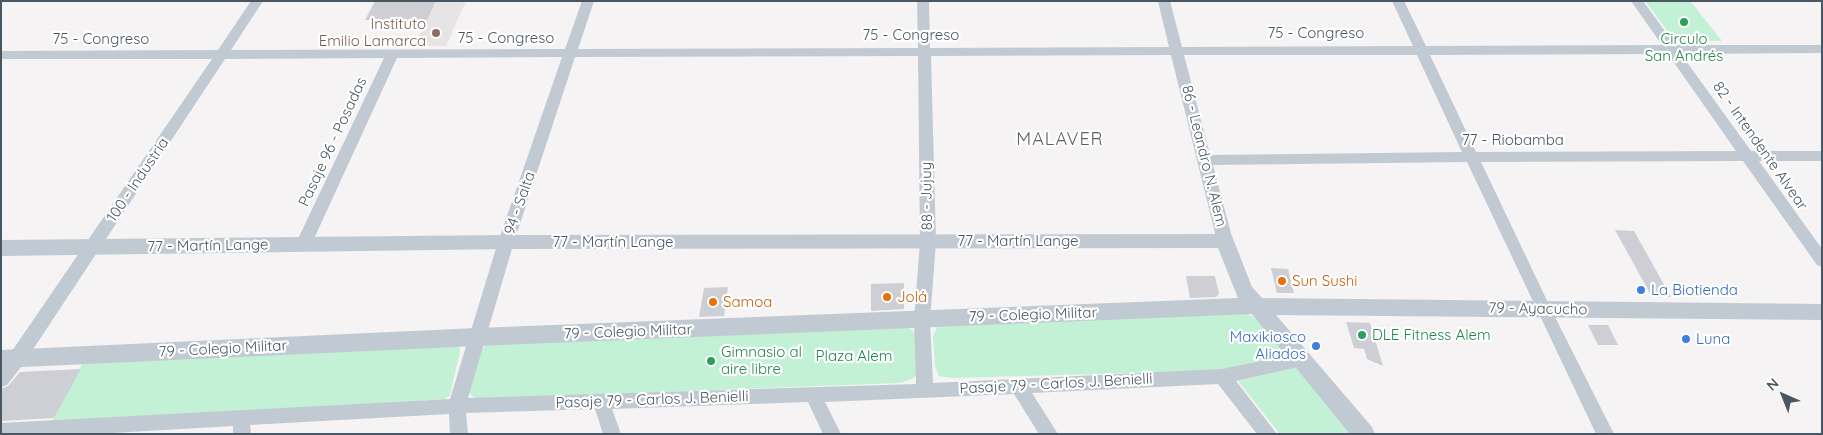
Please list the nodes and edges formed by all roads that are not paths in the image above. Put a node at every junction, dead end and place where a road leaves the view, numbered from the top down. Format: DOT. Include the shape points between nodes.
graph roads {
  1 [pos="257,1"];
  2 [pos="588,1"];
  3 [pos="923,1"];
  4 [pos="1164,1"];
  5 [pos="1398,1"];
  6 [pos="1637,1"];
  7 [pos="1421,49"];
  8 [pos="1672,49"];
  9 [pos="1822,49"];
  10 [pos="1177,50"];
  11 [pos="924,52"];
  12 [pos="221,54"];
  13 [pos="570,54"];
  14 [pos="1,55"];
  15 [pos="392,55"];
  16 [pos="1746,155"];
  17 [pos="1822,156"];
  18 [pos="1471,157"];
  19 [pos="1204,160"];
  20 [pos="1226,241"];
  21 [pos="506,242"];
  22 [pos="928,242"];
  23 [pos="304,244"];
  24 [pos="1,248"];
  25 [pos="92,248"];
  26 [pos="1822,261"];
  27 [pos="1255,306"];
  28 [pos="1543,309"];
  29 [pos="1822,312"];
  30 [pos="922,320"];
  31 [pos="476,337"];
  32 [pos="10,359"];
  33 [pos="1301,360"];
  34 [pos="1222,376"];
  35 [pos="1,380"];
  36 [pos="1018,386"];
  37 [pos="925,391"];
  38 [pos="813,395"];
  39 [pos="601,402"];
  40 [pos="456,406"];
  41 [pos="241,426"];
  42 [pos="1,431"];
  43 [pos="32,432"];
  44 [pos="458,434"];
  45 [pos="612,434"];
  46 [pos="832,434"];
  47 [pos="1049,434"];
  48 [pos="1268,434"];
  49 [pos="1364,434"];
  50 [pos="1605,434"];
  1 -- 12 [label="street, 100 - Industria"];
  2 -- 13 [label="street, 94 - Salta"];
  3 -- 11 [label="street, 88 - Jujuy"];
  4 -- 10 [label="street, 86 - Leandro N. Alem"];
  5 -- 7 [label="street"];
  6 -- 8 [label="street, 82 - Intendente Alvear"];
  7 -- 8 [label="street, 75 - Congreso"];
  7 -- 10 [label="street, 75 - Congreso"];
  7 -- 18 [label="street"];
  8 -- 9 [label="street, 75 - Congreso"];
  8 -- 16 [label="street, 82 - Intendente Alvear"];
  10 -- 11 [label="street, 75 - Congreso"];
  10 -- 19 [label="street, 86 - Leandro N. Alem"];
  11 -- 13 [label="street, 75 - Congreso"];
  11 -- 22 [label="street, 88 - Jujuy"];
  12 -- 14 [label="street, 75 - Congreso"];
  12 -- 15 [label="street, 75 - Congreso"];
  12 -- 25 [label="street, 100 - Industria"];
  13 -- 15 [label="street, 75 - Congreso"];
  13 -- 21 [label="street, 94 - Salta"];
  15 -- 23 [label="street, Pasaje 96 - Posadas"];
  16 -- 17 [label="street, 77 - Riobamba"];
  16 -- 18 [label="street, 77 - Riobamba"];
  16 -- 26 [label="street, 82 - Intendente Alvear"];
  18 -- 19 [label="street, 77 - Riobamba"];
  18 -- 28 [label="street"];
  19 -- 20 [label="street, 86 - Leandro N. Alem"];
  20 -- 22 [label="street, 77 - Martín Lange"];
  20 -- 27 [label="street, 86 - Leandro N. Alem" via="1244,291"];
  21 -- 22 [label="street, 77 - Martín Lange"];
  21 -- 23 [label="street, 77 - Martín Lange"];
  21 -- 31 [label="street, 94 - Salta"];
  22 -- 30 [label="street, 88 - Jujuy"];
  23 -- 25 [label="street, 77 - Martín Lange"];
  24 -- 25 [label="street, 77 - Martín Lange"];
  25 -- 32 [label="street, 100 - Industria"];
  27 -- 28 [label="street, 79 - Ayacucho"];
  27 -- 30 [label="street, 79 - Colegio Militar"];
  27 -- 33 [label="street, 86 - Leandro N. Alem"];
  28 -- 29 [label="street, 79 - Ayacucho"];
  28 -- 50 [label="street"];
  30 -- 31 [label="street, 79 - Colegio Militar"];
  30 -- 37 [label="street, 88 - Jujuy"];
  31 -- 32 [label="street, 79 - Colegio Militar"];
  31 -- 40 [label="street, 94 - Salta"];
  32 -- 35 [label="street, 100 - Industria"];
  33 -- 34 [label="street, Pasaje 79 - Carlos J. Benielli"];
  33 -- 49 [label="street, 86 - Leandro N. Alem"];
  34 -- 36 [label="street, Pasaje 79 - Carlos J. Benielli"];
  34 -- 48 [label="street"];
  36 -- 37 [label="street, Pasaje 79 - Carlos J. Benielli"];
  36 -- 47 [label="street"];
  37 -- 38 [label="street, Pasaje 79 - Carlos J. Benielli"];
  38 -- 39 [label="street, Pasaje 79 - Carlos J. Benielli"];
  38 -- 46 [label="street"];
  39 -- 40 [label="street, Pasaje 79 - Carlos J. Benielli"];
  39 -- 45 [label="street"];
  40 -- 41 [label="street, Pasaje 79 - Carlos J. Benielli"];
  40 -- 44 [label="street"];
  41 -- 43 [label="street, Pasaje 79 - Carlos J. Benielli"];
  42 -- 43 [label="street, Pasaje 79 - Carlos J. Benielli"];
}
